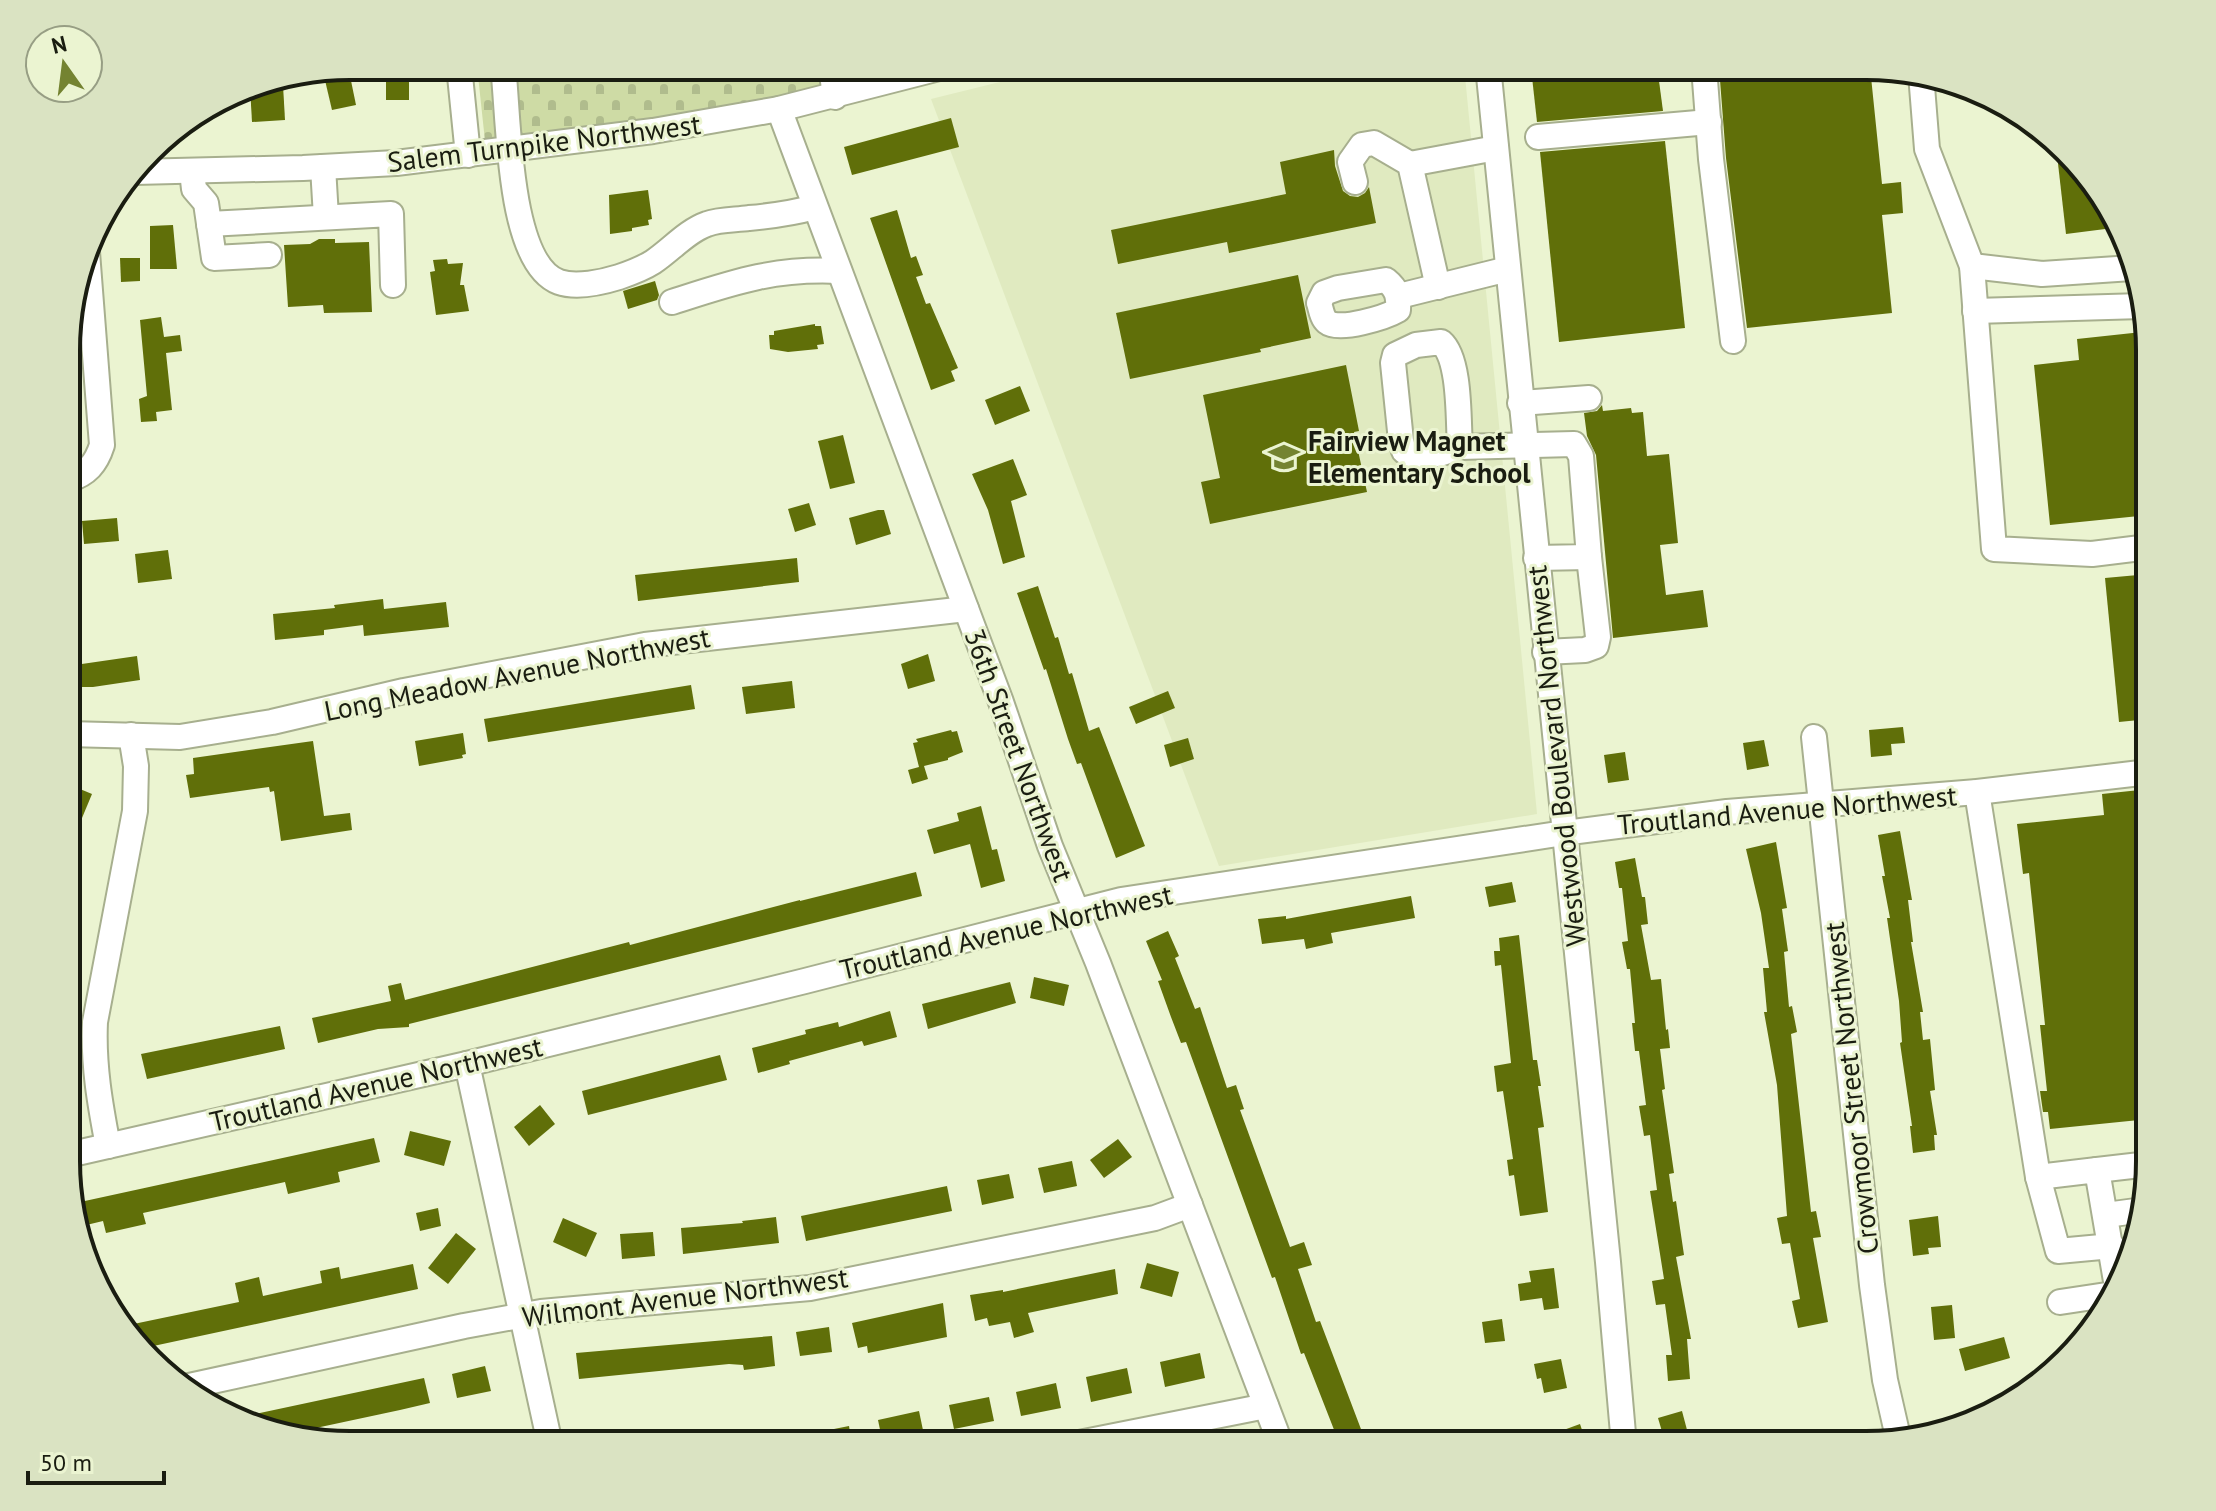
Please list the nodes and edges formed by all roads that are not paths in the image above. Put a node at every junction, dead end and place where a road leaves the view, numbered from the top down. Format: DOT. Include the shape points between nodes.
graph roads {
  1 [pos="1489,80"];
  2 [pos="1705,80"];
  3 [pos="461,81"];
  4 [pos="504,81"];
  5 [pos="833,81"];
  6 [pos="894,81"];
  7 [pos="1922,86"];
  8 [pos="835,97"];
  9 [pos="779,109"];
  10 [pos="1709,122"];
  11 [pos="1538,137"];
  12 [pos="1496,148"];
  13 [pos="511,150"];
  14 [pos="468,155"];
  15 [pos="1410,164"];
  16 [pos="323,167"];
  17 [pos="192,171"];
  18 [pos="148,172"];
  19 [pos="1355,182"];
  20 [pos="815,207"];
  21 [pos="326,217"];
  22 [pos="209,224"];
  23 [pos="269,255"];
  24 [pos="1972,266"];
  25 [pos="1508,269"];
  26 [pos="2123,269"];
  27 [pos="839,271"];
  28 [pos="89,280"];
  29 [pos="393,285"];
  30 [pos="1438,287"];
  31 [pos="1399,296"];
  32 [pos="672,302"];
  33 [pos="2132,306"];
  34 [pos="1975,311"];
  35 [pos="1733,341"];
  36 [pos="1589,398"];
  37 [pos="1520,403"];
  38 [pos="1525,445"];
  39 [pos="1460,447"];
  40 [pos="80,476"];
  41 [pos="2135,549"];
  42 [pos="1589,557"];
  43 [pos="1536,558"];
  44 [pos="966,609"];
  45 [pos="1545,652"];
  46 [pos="80,734"];
  47 [pos="131,735"];
  48 [pos="1814,737"];
  49 [pos="2135,774"];
  50 [pos="1977,792"];
  51 [pos="1821,804"];
  52 [pos="1564,833"];
  53 [pos="1076,911"];
  54 [pos="467,1064"];
  55 [pos="108,1146"];
  56 [pos="80,1152"];
  57 [pos="2135,1166"];
  58 [pos="2097,1170"];
  59 [pos="2038,1177"];
  60 [pos="1190,1205"];
  61 [pos="2131,1212"];
  62 [pos="2106,1215"];
  63 [pos="2112,1246"];
  64 [pos="2114,1265"];
  65 [pos="2099,1296"];
  66 [pos="2060,1302"];
  67 [pos="522,1316"];
  68 [pos="199,1384"];
  69 [pos="1266,1406"];
  70 [pos="1896,1429"];
  71 [pos="1142,1430"];
  72 [pos="1275,1430"];
  73 [pos="1623,1430"];
  74 [pos="547,1431"];
  1 -- 12 [label="street, Westwood Boulevard Northwest"];
  2 -- 10 [label="street"];
  3 -- 14 [label="street"];
  4 -- 13 [label="street"];
  5 -- 8 [label="street"];
  6 -- 8 [label="street, Salem Turnpike Northwest"];
  7 -- 24 [label="street" via="1927,149"];
  8 -- 9 [label="street, Salem Turnpike Northwest"];
  9 -- 13 [label="street, Salem Turnpike Northwest"];
  9 -- 20 [label="street, 36th Street Northwest"];
  10 -- 11 [label="street"];
  10 -- 35 [label="street"];
  12 -- 15 [label="street"];
  12 -- 25 [label="street, Westwood Boulevard Northwest"];
  13 -- 14 [label="street, Salem Turnpike Northwest"];
  13 -- 20 [label="street" via="521,226 542,269 561,283 575,285 636,271 712,222"];
  14 -- 16 [label="street, Salem Turnpike Northwest"];
  15 -- 19 [label="street" via="1374,143 1362,145 1350,162"];
  15 -- 30 [label="street"];
  16 -- 17 [label="street, Salem Turnpike Northwest"];
  16 -- 21 [label="street"];
  17 -- 18 [label="street, Salem Turnpike Northwest"];
  17 -- 22 [label="street"];
  20 -- 27 [label="street, 36th Street Northwest"];
  21 -- 22 [label="street"];
  21 -- 29 [label="street" via="391,214"];
  22 -- 23 [label="street" via="214,258"];
  24 -- 26 [label="street" via="2042,274"];
  24 -- 34 [label="street"];
  25 -- 30 [label="street"];
  25 -- 37 [label="street, Westwood Boulevard Northwest"];
  27 -- 32 [label="street" via="786,271"];
  27 -- 44 [label="street, 36th Street Northwest"];
  28 -- 40 [label="street" via="102,445 91,468"];
  30 -- 31 [label="street"];
  33 -- 34 [label="street"];
  34 -- 41 [label="street" via="1994,549 2092,554"];
  36 -- 37 [label="street"];
  37 -- 38 [label="street, Westwood Boulevard Northwest"];
  38 -- 39 [label="street"];
  38 -- 42 [label="street" via="1574,444 1581,456"];
  38 -- 43 [label="street, Westwood Boulevard Northwest"];
  39 -- 39 [label="street" via="1454,368 1447,347 1441,342 1416,345 1395,355 1404,451 1412,457"];
  42 -- 43 [label="street"];
  42 -- 45 [label="street" via="1596,646"];
  43 -- 45 [label="street, Westwood Boulevard Northwest"];
  44 -- 47 [label="street, Long Meadow Avenue Northwest" via="645,645 272,722 180,737"];
  44 -- 53 [label="street, 36th Street Northwest"];
  45 -- 52 [label="street, Westwood Boulevard Northwest"];
  46 -- 47 [label="street, Long Meadow Avenue Northwest"];
  47 -- 55 [label="street" via="136,803 93,1053"];
  48 -- 51 [label="street, Crowmoor Street Northwest"];
  49 -- 50 [label="street, Troutland Avenue Northwest"];
  50 -- 51 [label="street, Troutland Avenue Northwest"];
  50 -- 59 [label="street"];
  51 -- 52 [label="street, Troutland Avenue Northwest"];
  51 -- 70 [label="street, Crowmoor Street Northwest" via="1872,1285"];
  52 -- 53 [label="street, Troutland Avenue Northwest"];
  52 -- 73 [label="street, Westwood Boulevard Northwest"];
  53 -- 54 [label="street, Troutland Avenue Northwest"];
  53 -- 60 [label="street, 36th Street Northwest"];
  54 -- 55 [label="street, Troutland Avenue Northwest"];
  54 -- 67 [label="street"];
  55 -- 56 [label="street, Troutland Avenue Northwest"];
  57 -- 58 [label="street"];
  58 -- 59 [label="street"];
  58 -- 62 [label="street"];
  59 -- 63 [label="street" via="2058,1251"];
  60 -- 67 [label="street, Wilmont Avenue Northwest" via="1155,1218 810,1288"];
  60 -- 69 [label="street, 36th Street Northwest"];
  61 -- 62 [label="street"];
  62 -- 63 [label="street"];
  63 -- 64 [label="street"];
  65 -- 66 [label="street"];
  67 -- 68 [label="street, Wilmont Avenue Northwest"];
  67 -- 74 [label="street"];
  69 -- 71 [label="street"];
  69 -- 72 [label="street, 36th Street Northwest"];
}
